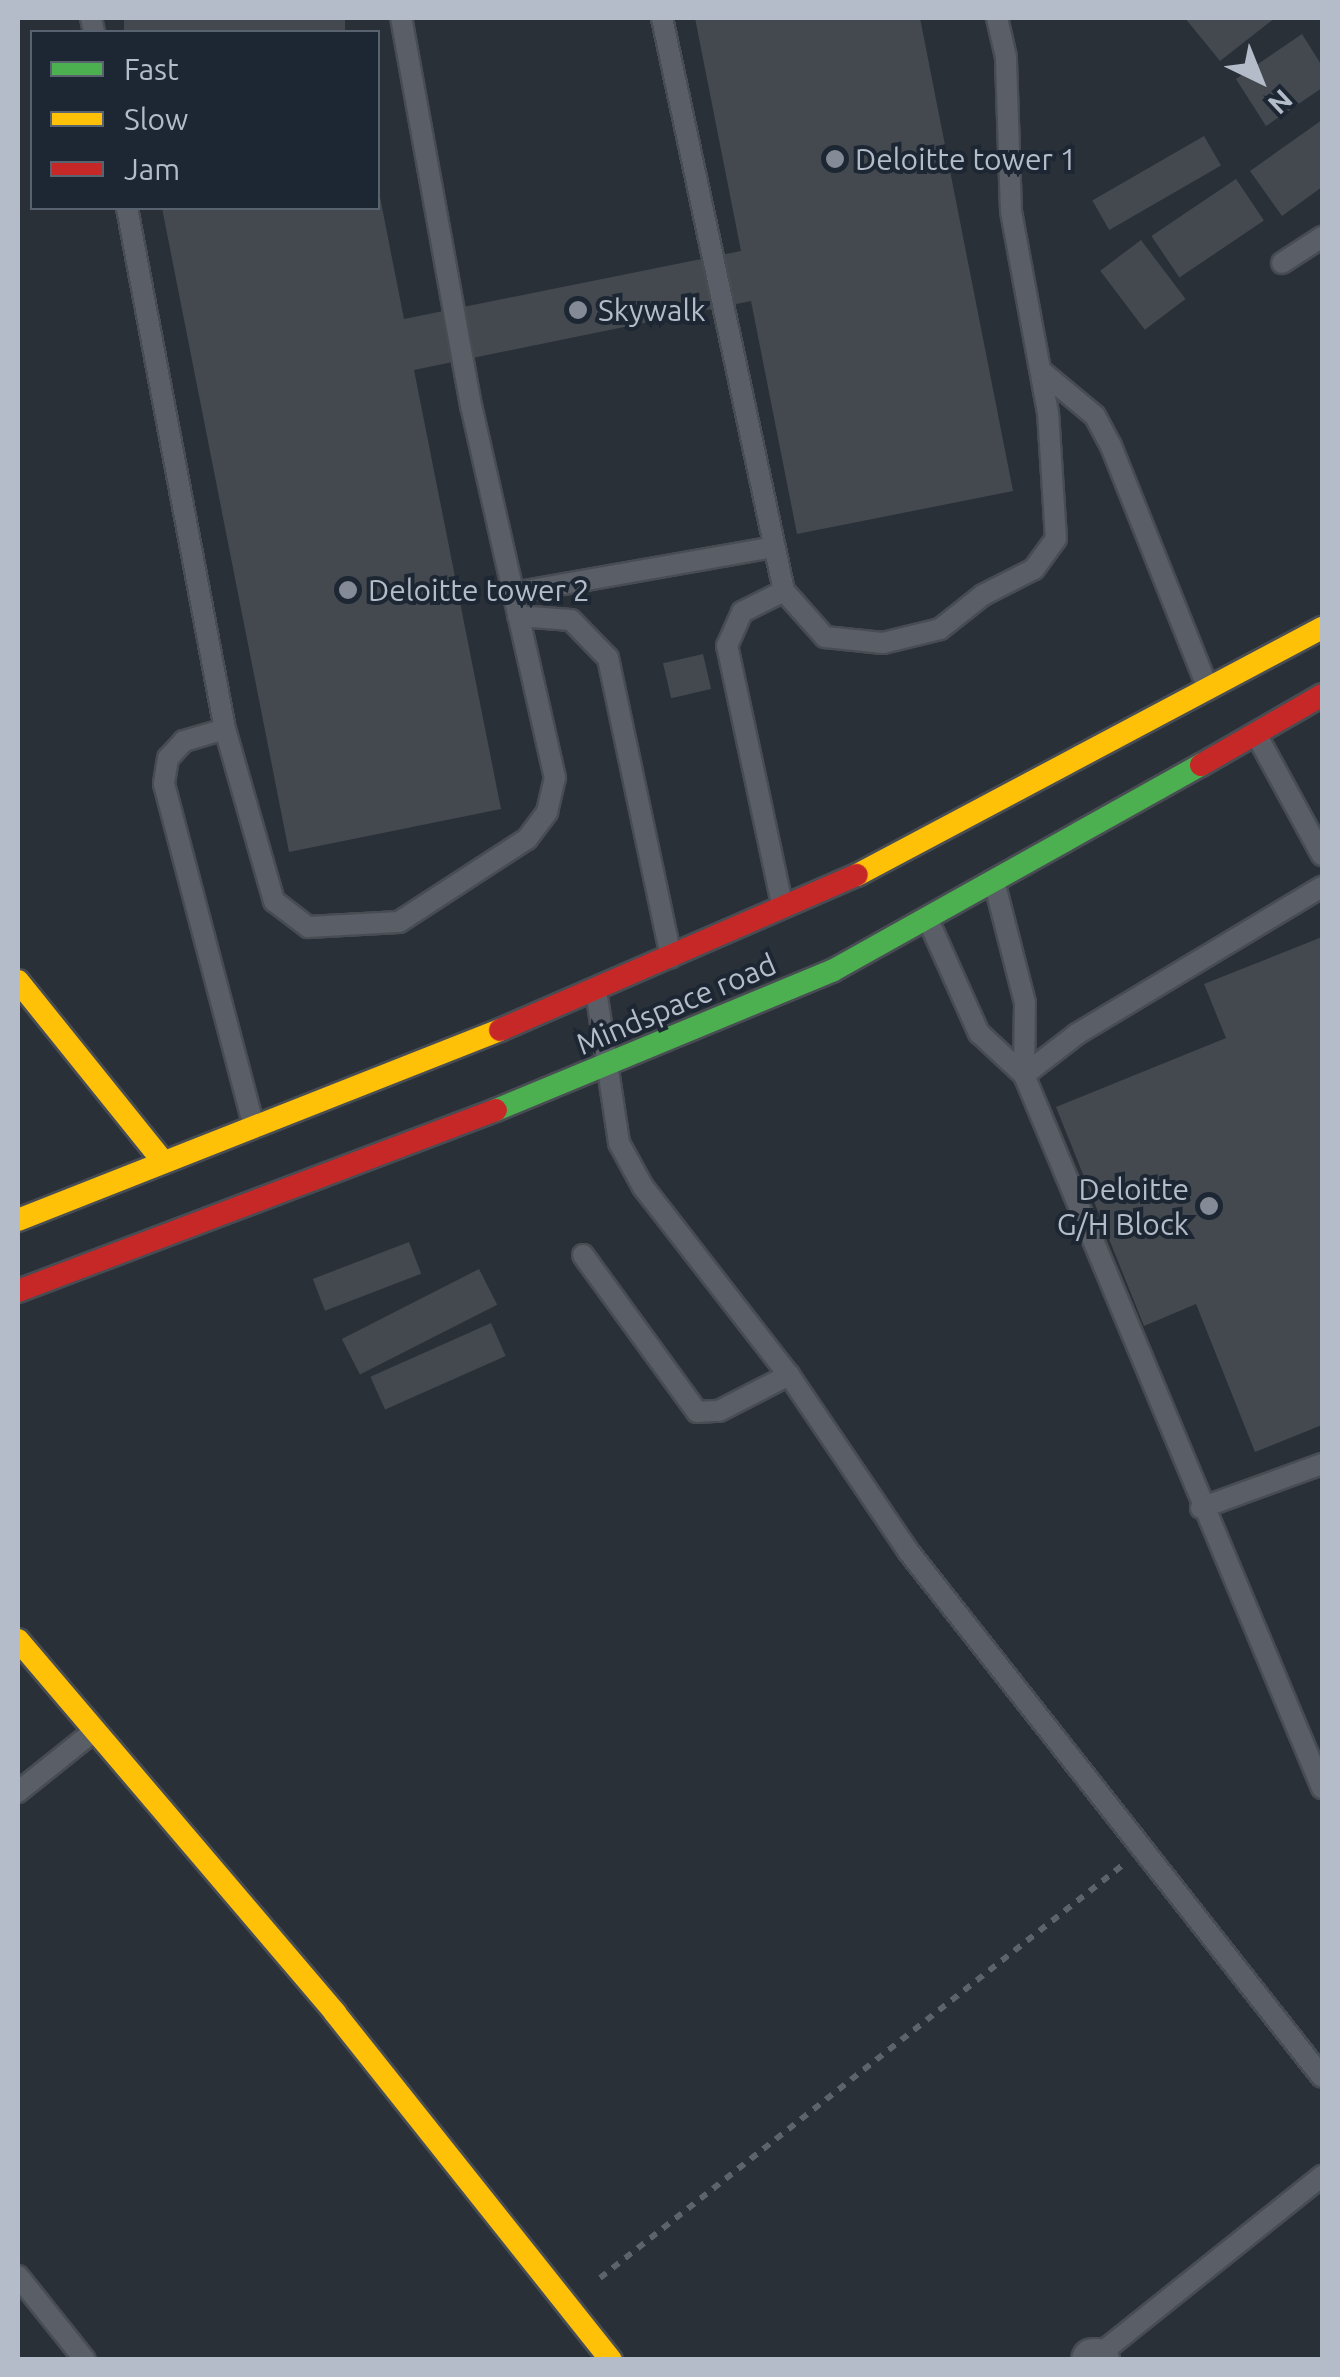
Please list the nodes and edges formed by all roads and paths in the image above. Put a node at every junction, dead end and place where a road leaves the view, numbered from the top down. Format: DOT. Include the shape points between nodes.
graph roads {
  1 [pos="401,18"];
  2 [pos="662,18"];
  3 [pos="997,18"];
  4 [pos="127,210"];
  5 [pos="1322,237"];
  6 [pos="1282,263"];
  7 [pos="1040,371"];
  8 [pos="774,547"];
  9 [pos="784,591"];
  10 [pos="513,593"];
  11 [pos="518,616"];
  12 [pos="1322,628"];
  13 [pos="1208,690"];
  14 [pos="1322,695"];
  15 [pos="225,729"];
  16 [pos="1256,733"];
  17 [pos="1322,855"];
  18 [pos="995,885"];
  19 [pos="1322,886"];
  20 [pos="783,906"];
  21 [pos="928,921"];
  22 [pos="671,959"];
  23 [pos="18,981"];
  24 [pos="596,992"];
  25 [pos="606,1068"];
  26 [pos="1024,1075"];
  27 [pos="253,1124"];
  28 [pos="162,1160"];
  29 [pos="18,1220"];
  30 [pos="582,1255"];
  31 [pos="18,1291"];
  32 [pos="789,1375"];
  33 [pos="1322,1464"];
  34 [pos="1201,1508"];
  35 [pos="18,1640"];
  36 [pos="94,1731"];
  37 [pos="1322,1788"];
  38 [pos="18,1792"];
  39 [pos="1144,1848"];
  40 [pos="1322,2076"];
  41 [pos="1322,2176"];
  42 [pos="18,2276"];
  43 [pos="569,2302"];
  44 [pos="1095,2359"];
  45 [pos="85,2360"];
  46 [pos="612,2360"];
  1 -- 10 [label="lane" via="471,406"];
  2 -- 8 [label="lane"];
  3 -- 7 [label="lane" via="1006,57 1011,211"];
  4 -- 15 [label="lane"];
  5 -- 6 [label="lane"];
  7 -- 9 [label="lane" via="1056,539 1034,569 940,628 882,643 826,637"];
  7 -- 13 [label="lane" via="1095,416 1111,446"];
  8 -- 9 [label="lane"];
  8 -- 10 [label="lane"];
  9 -- 20 [label="lane" via="742,612 727,646"];
  10 -- 11 [label="lane"];
  11 -- 15 [label="lane" via="555,778 547,812 492,866 399,922 308,926 274,901"];
  11 -- 22 [label="lane" via="571,620 608,658"];
  12 -- 13 [label="main road, Mindspace road"];
  13 -- 20 [label="main road, Mindspace road" via="854,877"];
  14 -- 16 [label="main road, Mindspace road"];
  15 -- 27 [label="lane" via="184,740 168,758 164,784"];
  16 -- 17 [label="lane"];
  16 -- 18 [label="main road, Mindspace road"];
  18 -- 21 [label="main road, Mindspace road"];
  18 -- 26 [label="lane" via="1025,1003"];
  19 -- 26 [label="lane" via="1077,1034"];
  20 -- 22 [label="main road, Mindspace road"];
  21 -- 25 [label="main road, Mindspace road"];
  21 -- 26 [label="lane" via="979,1032"];
  22 -- 24 [label="main road, Mindspace road"];
  23 -- 28 [label="main road"];
  24 -- 25 [label="lane"];
  24 -- 27 [label="main road, Mindspace road"];
  25 -- 31 [label="main road, Mindspace road"];
  25 -- 32 [label="lane" via="629,1165"];
  26 -- 34 [label="lane"];
  27 -- 28 [label="main road, Mindspace road"];
  28 -- 29 [label="main road, Mindspace road"];
  30 -- 32 [label="lane" via="697,1412 719,1412"];
  32 -- 39 [label="lane" via="908,1551"];
  33 -- 34 [label="lane"];
  34 -- 37 [label="lane"];
  35 -- 36 [label="main road"];
  36 -- 38 [label="lane"];
  36 -- 43 [label="main road"];
  39 -- 40 [label="lane"];
  39 -- 43 [label="path"];
  41 -- 44 [label="lane"];
  42 -- 45 [label="lane"];
  43 -- 46 [label="main road"];
}
